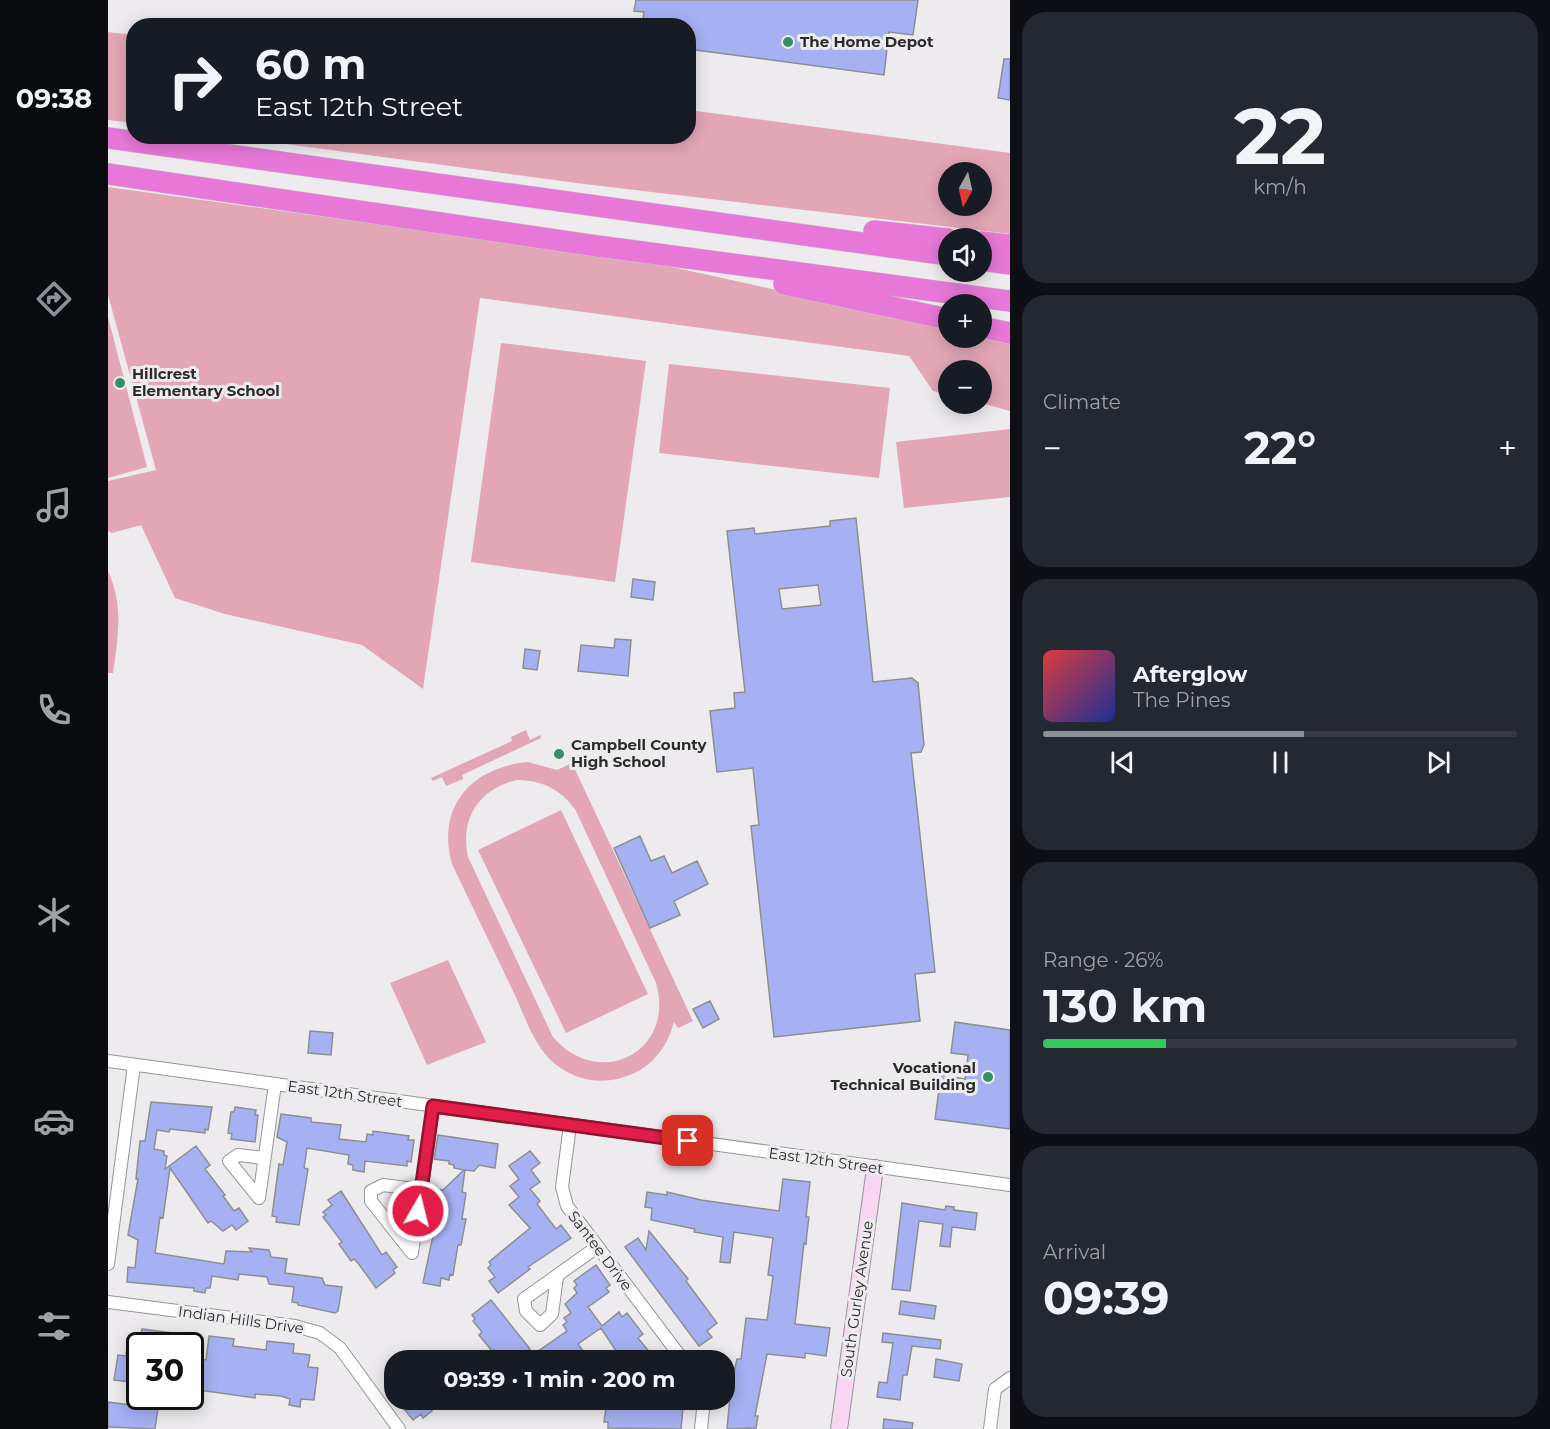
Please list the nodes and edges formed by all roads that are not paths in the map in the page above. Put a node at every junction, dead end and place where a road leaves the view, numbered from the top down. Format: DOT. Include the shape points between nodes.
graph roads {
  1 [pos="108,138"];
  2 [pos="126,141"];
  3 [pos="150,144"];
  4 [pos="108,174"];
  5 [pos="489,192"];
  6 [pos="938,238"];
  7 [pos="992,243"];
  8 [pos="590,245"];
  9 [pos="1010,245"];
  10 [pos="938,254"];
  11 [pos="992,262"];
  12 [pos="1010,264"];
  13 [pos="1010,301"];
  14 [pos="938,317"];
  15 [pos="992,329"];
  16 [pos="1010,333"];
  17 [pos="108,1061"];
  18 [pos="134,1065"];
  19 [pos="275,1084"];
  20 [pos="433,1106"];
  21 [pos="570,1125"];
  22 [pos="264,1158"];
  23 [pos="875,1168"];
  24 [pos="1010,1185"];
  25 [pos="422,1190"];
  26 [pos="597,1247"];
  27 [pos="108,1264"];
  28 [pos="557,1277"];
  29 [pos="108,1302"];
  30 [pos="675,1350"];
  31 [pos="1010,1378"];
  32 [pos="703,1410"];
  33 [pos="399,1429"];
  34 [pos="700,1429"];
  35 [pos="839,1429"];
  36 [pos="990,1429"];
  1 -- 2 [label="highway"];
  3 -- 5 [label="highway"];
  4 -- 8 [label="highway"];
  5 -- 6 [label="highway"];
  5 -- 10 [label="highway"];
  7 -- 9 [label="highway"];
  8 -- 13 [label="highway"];
  8 -- 14 [label="highway"];
  11 -- 12 [label="highway"];
  15 -- 16 [label="highway"];
  17 -- 18 [label="street, East 12th Street"];
  18 -- 19 [label="street, East 12th Street"];
  18 -- 27 [label="street"];
  19 -- 20 [label="street, East 12th Street"];
  19 -- 22 [label="street"];
  20 -- 21 [label="street, East 12th Street"];
  20 -- 25 [label="street"];
  21 -- 23 [label="street, East 12th Street"];
  21 -- 26 [label="street, Santee Drive" via="562,1187 567,1206"];
  23 -- 24 [label="street, East 12th Street"];
  23 -- 35 [label="street, South Gurley Avenue"];
  25 -- 25 [label="street" via="418,1211 412,1253 371,1201 371,1191 382,1185"];
  26 -- 28 [label="street"];
  26 -- 30 [label="street, Santee Drive"];
  29 -- 33 [label="street, Indian Hills Drive" via="295,1326 320,1333 339,1348"];
  31 -- 36 [label="street" via="995,1389"];
  32 -- 34 [label="street"];
}
